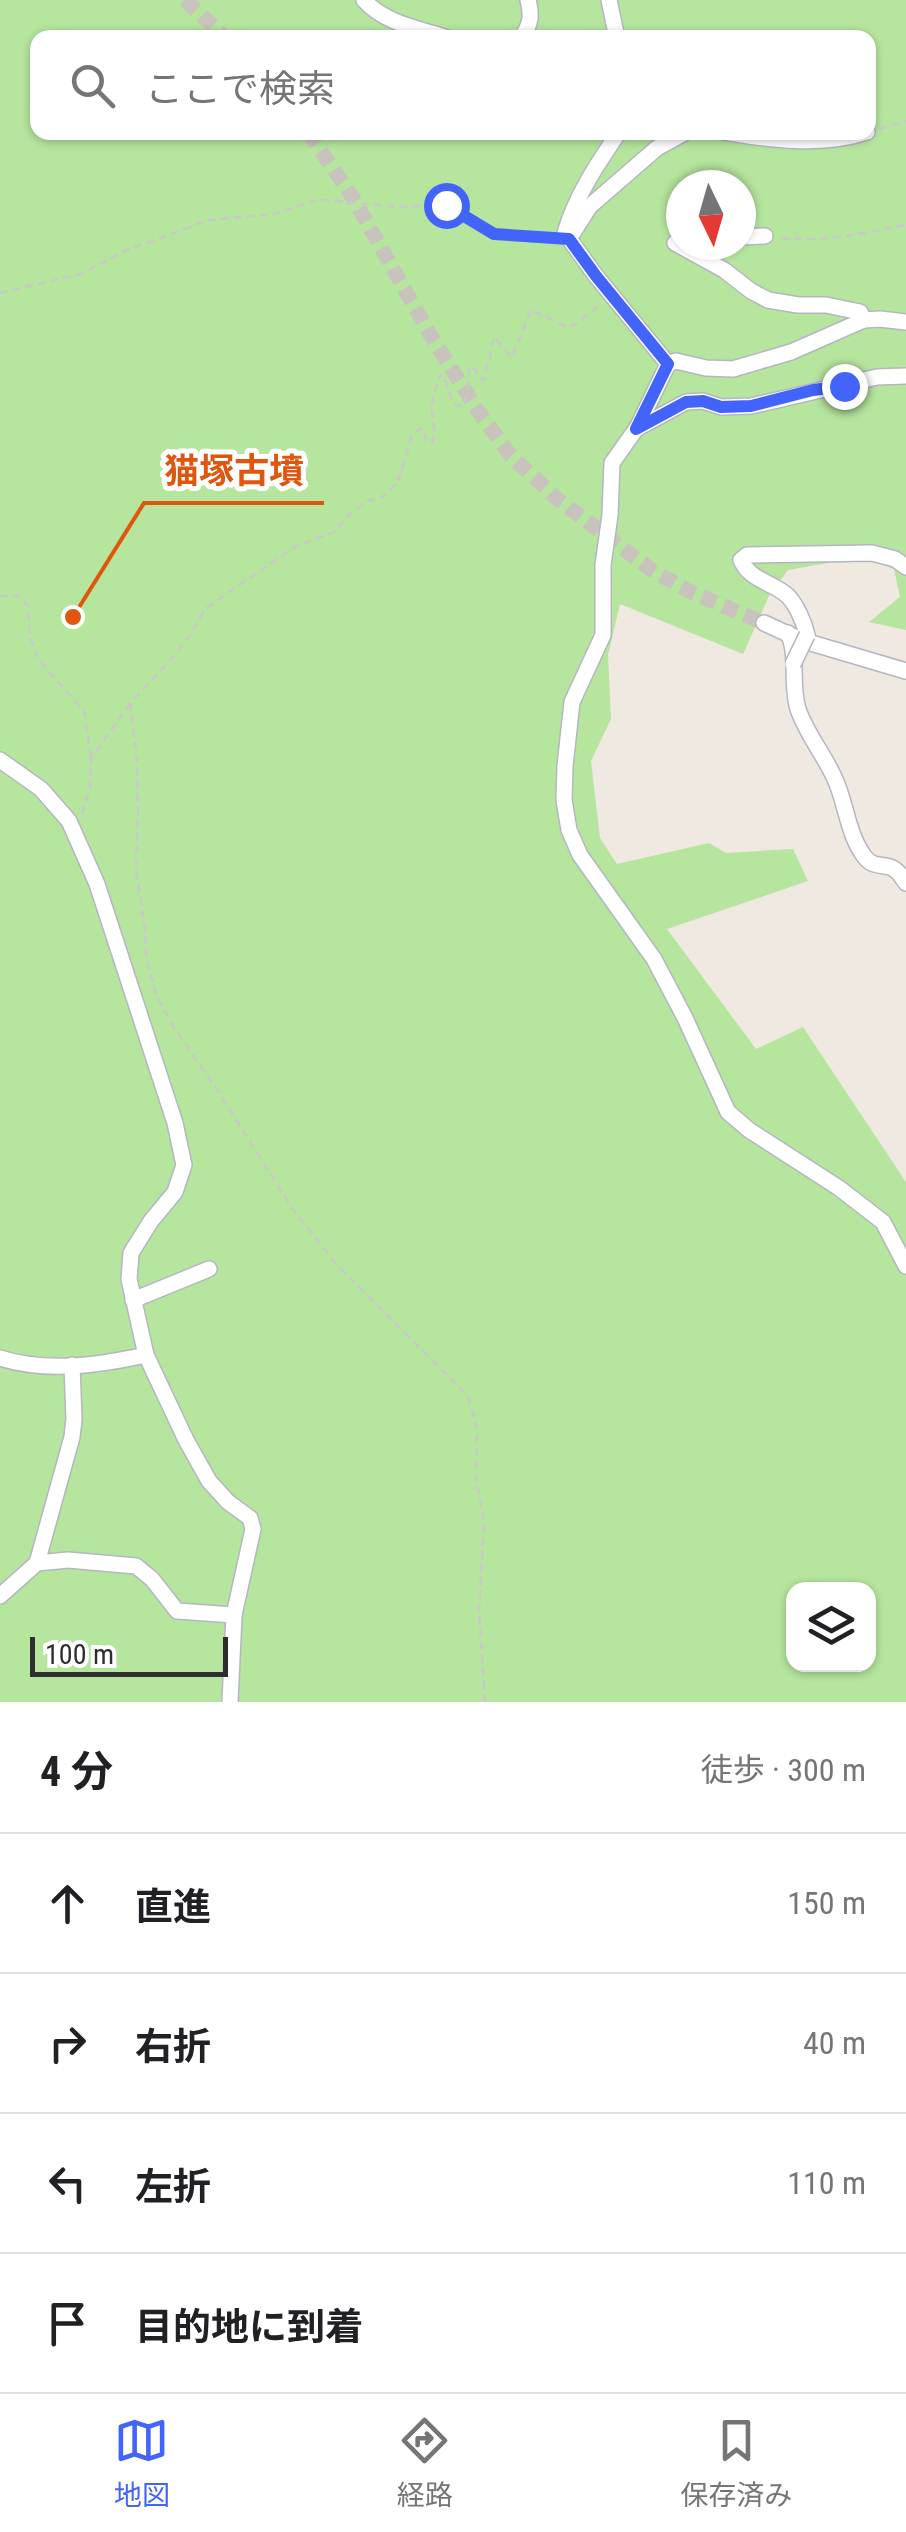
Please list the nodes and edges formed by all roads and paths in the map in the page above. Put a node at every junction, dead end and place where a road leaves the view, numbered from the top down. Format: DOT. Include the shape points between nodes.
graph roads {
  1 [pos="364,0"];
  2 [pos="528,0"];
  3 [pos="609,0"];
  4 [pos="423,30"];
  5 [pos="527,30"];
  6 [pos="615,30"];
  7 [pos="906,121"];
  8 [pos="876,130"];
  9 [pos="614,140"];
  10 [pos="672,140"];
  11 [pos="792,140"];
  12 [pos="844,140"];
  13 [pos="906,226"];
  14 [pos="756,236"];
  15 [pos="765,236"];
  16 [pos="569,239"];
  17 [pos="706,260"];
  18 [pos="0,293"];
  19 [pos="614,298"];
  20 [pos="864,320"];
  21 [pos="906,322"];
  22 [pos="668,364"];
  23 [pos="906,376"];
  24 [pos="636,429"];
  25 [pos="906,568"];
  26 [pos="0,596"];
  27 [pos="764,622"];
  28 [pos="788,634"];
  29 [pos="794,664"];
  30 [pos="906,671"];
  31 [pos="130,703"];
  32 [pos="92,759"];
  33 [pos="0,760"];
  34 [pos="75,834"];
  35 [pos="906,883"];
  36 [pos="906,1266"];
  37 [pos="208,1269"];
  38 [pos="134,1300"];
  39 [pos="146,1355"];
  40 [pos="0,1358"];
  41 [pos="72,1365"];
  42 [pos="37,1563"];
  43 [pos="0,1596"];
  44 [pos="234,1616"];
  45 [pos="230,1702"];
  46 [pos="485,1702"];
  1 -- 4 [label="street"];
  2 -- 5 [label="street"];
  3 -- 6 [label="street"];
  7 -- 8 [label="path"];
  9 -- 16 [label="street" via="570,216"];
  10 -- 16 [label="street" via="590,206"];
  11 -- 12 [label="street"];
  13 -- 15 [label="path" via="821,240"];
  14 -- 15 [label="street"];
  16 -- 18 [label="path" via="494,234 446,205 320,199 276,214 209,220 81,274"];
  16 -- 19 [label="street"];
  17 -- 20 [label="street" via="768,300 860,312"];
  19 -- 22 [label="street"];
  19 -- 31 [label="path" via="568,327 531,310 512,357 494,337 484,380 469,367 462,405 452,402 440,375 432,444 424,430 412,435 398,482 334,532 296,546 205,609"];
  20 -- 21 [label="street"];
  20 -- 22 [label="street" via="733,369"];
  22 -- 24 [label="street"];
  23 -- 24 [label="street" via="751,406 686,402"];
  24 -- 36 [label="street" via="612,463 603,635 572,702 564,766 569,830 654,959 728,1112 883,1222"];
  25 -- 29 [label="street, bridge" via="872,553 742,560 746,571 787,595 804,624 807,635"];
  26 -- 32 [label="path" via="18,595 28,606 38,660 84,710"];
  27 -- 28 [label="street"];
  28 -- 29 [label="street"];
  28 -- 30 [label="street"];
  29 -- 35 [label="street" via="802,722 834,778 863,855 878,868 896,870"];
  31 -- 32 [label="path"];
  31 -- 46 [label="path" via="136,870 156,995 292,1208 337,1265 468,1396 484,1523 479,1611"];
  32 -- 34 [label="path"];
  33 -- 34 [label="street" via="40,789"];
  34 -- 38 [label="street" via="98,884 184,1165 174,1192 131,1252"];
  37 -- 38 [label="street"];
  38 -- 39 [label="street"];
  39 -- 41 [label="street"];
  39 -- 44 [label="street" via="209,1482 250,1518"];
  40 -- 41 [label="street"];
  41 -- 42 [label="street" via="72,1438"];
  42 -- 43 [label="street"];
  42 -- 44 [label="street" via="136,1566 177,1610"];
  44 -- 45 [label="street"];
}
